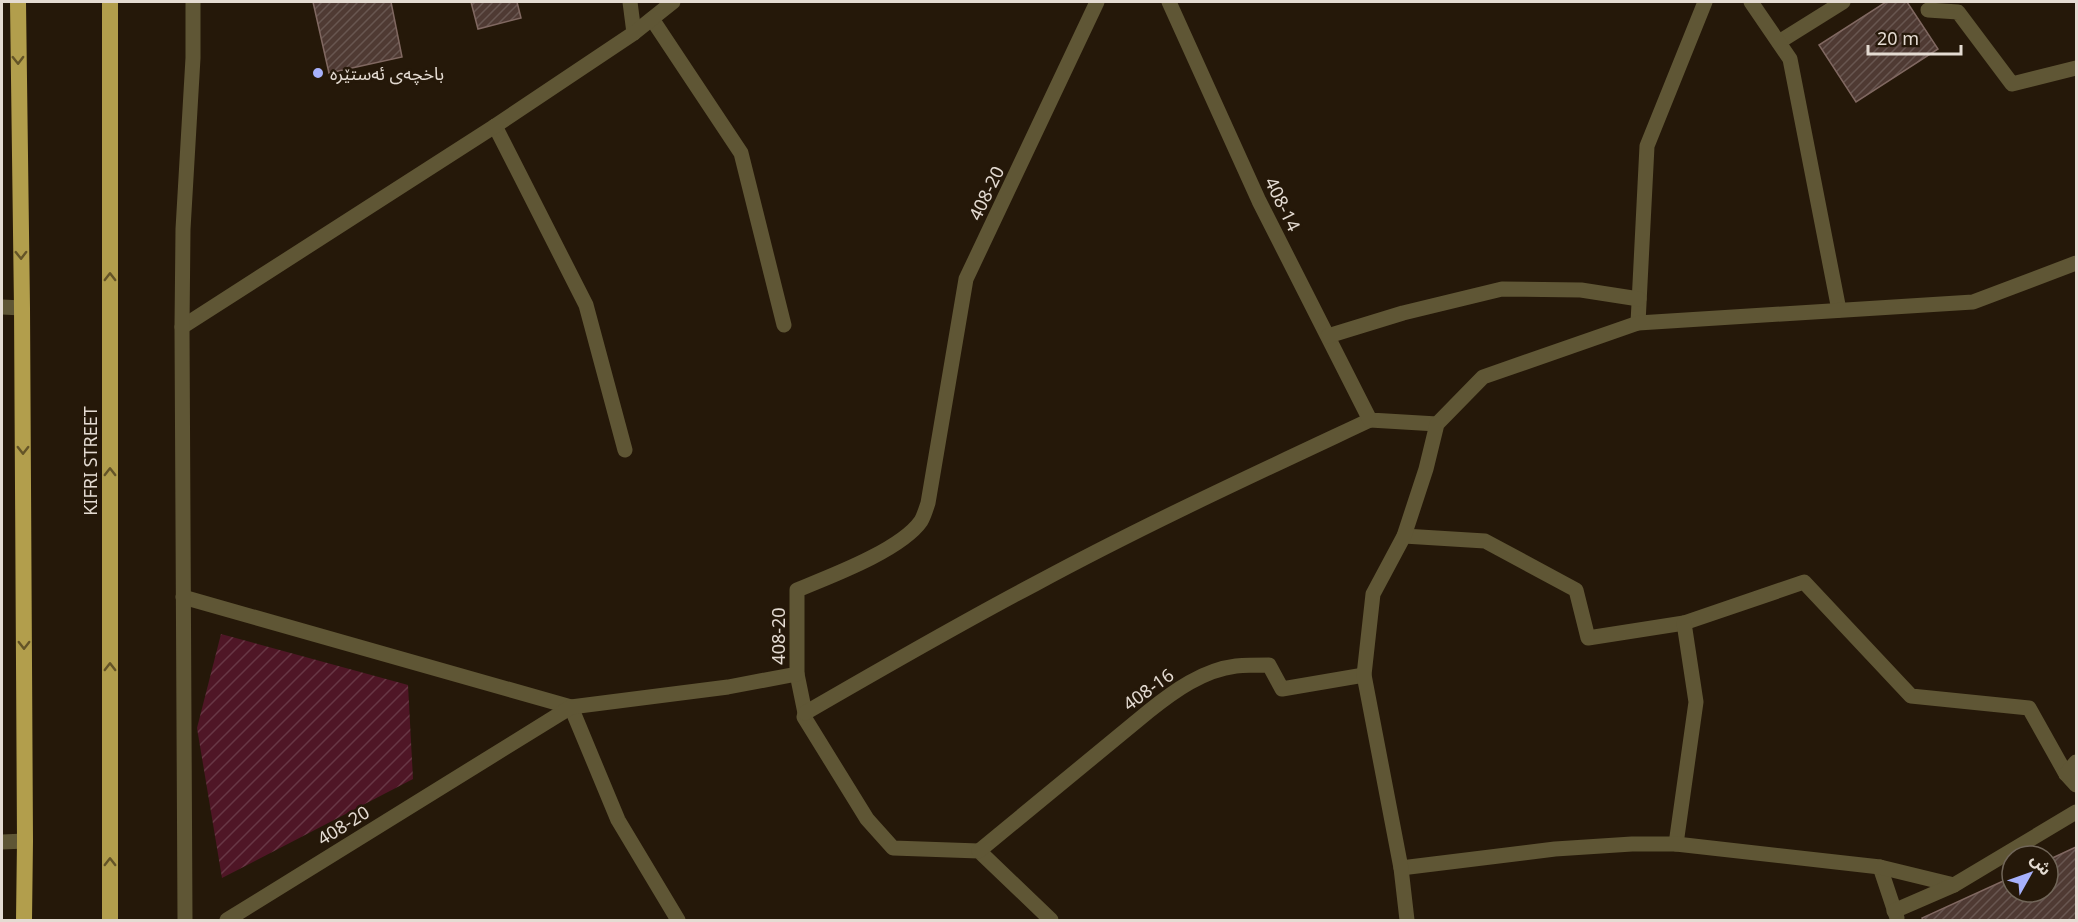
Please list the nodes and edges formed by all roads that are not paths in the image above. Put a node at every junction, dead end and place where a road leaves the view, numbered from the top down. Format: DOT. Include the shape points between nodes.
graph roads {
  1 [pos="18,2"];
  2 [pos="110,2"];
  3 [pos="193,2"];
  4 [pos="630,2"];
  5 [pos="673,2"];
  6 [pos="1097,2"];
  7 [pos="1169,2"];
  8 [pos="1705,2"];
  9 [pos="1751,2"];
  10 [pos="1844,2"];
  11 [pos="1925,6"];
  12 [pos="652,19"];
  13 [pos="634,33"];
  14 [pos="1779,42"];
  15 [pos="2076,68"];
  16 [pos="495,126"];
  17 [pos="2076,263"];
  18 [pos="1639,299"];
  19 [pos="2,307"];
  20 [pos="22,309"];
  21 [pos="1839,310"];
  22 [pos="1638,323"];
  23 [pos="784,325"];
  24 [pos="182,327"];
  25 [pos="1328,336"];
  26 [pos="1370,420"];
  27 [pos="1437,424"];
  28 [pos="625,450"];
  29 [pos="1404,536"];
  30 [pos="183,597"];
  31 [pos="1684,623"];
  32 [pos="797,674"];
  33 [pos="1364,675"];
  34 [pos="571,707"];
  35 [pos="805,713"];
  36 [pos="2076,762"];
  37 [pos="2071,780"];
  38 [pos="2076,812"];
  39 [pos="25,841"];
  40 [pos="2,842"];
  41 [pos="1676,844"];
  42 [pos="979,851"];
  43 [pos="1880,867"];
  44 [pos="1401,868"];
  45 [pos="1954,885"];
  46 [pos="1896,916"];
  47 [pos="24,921"];
  48 [pos="110,921"];
  49 [pos="185,921"];
  50 [pos="227,921"];
  51 [pos="678,921"];
  52 [pos="1051,921"];
  53 [pos="1407,921"];
  1 -- 20 [label="highway, one-way"];
  48 -- 2 [label="highway, KIFRI STREET, one-way"];
  3 -- 24 [label="street"];
  4 -- 13 [label="street"];
  5 -- 12 [label="street"];
  6 -- 32 [label="street, 408-20" via="966,279 922,520 907,537 890,547 797,590"];
  7 -- 25 [label="street, 408-14" via="1259,201"];
  8 -- 18 [label="street" via="1647,146"];
  9 -- 14 [label="street"];
  10 -- 14 [label="street"];
  11 -- 15 [label="street" via="1958,12 2012,84"];
  12 -- 13 [label="street"];
  12 -- 23 [label="street" via="741,153"];
  13 -- 16 [label="street"];
  14 -- 21 [label="street" via="1790,59"];
  16 -- 24 [label="street"];
  16 -- 28 [label="street" via="586,305"];
  17 -- 21 [label="street" via="1973,302"];
  18 -- 22 [label="street"];
  18 -- 25 [label="street" via="1581,290 1502,289"];
  19 -- 20 [label="street"];
  20 -- 39 [label="highway, one-way"];
  21 -- 22 [label="street"];
  22 -- 27 [label="street" via="1483,377"];
  24 -- 30 [label="street"];
  25 -- 26 [label="street, 408-14"];
  26 -- 27 [label="street"];
  26 -- 35 [label="street" via="1046,578"];
  27 -- 29 [label="street"];
  29 -- 31 [label="street" via="1485,541 1566,585 1575,590 1588,638"];
  29 -- 33 [label="street" via="1373,594"];
  30 -- 34 [label="street"];
  30 -- 49 [label="street"];
  31 -- 37 [label="street" via="1804,582 1911,696 2029,708"];
  31 -- 41 [label="street" via="1696,702"];
  32 -- 34 [label="street, 408-20"];
  32 -- 35 [label="street"];
  33 -- 42 [label="street, 408-16" via="1282,689 1269,664 1234,666 1192,681 1149,711"];
  33 -- 44 [label="street"];
  34 -- 50 [label="street, 408-20"];
  34 -- 51 [label="street" via="618,820"];
  35 -- 42 [label="street" via="867,819 893,848"];
  36 -- 37 [label="street"];
  38 -- 45 [label="street"];
  39 -- 40 [label="street"];
  39 -- 47 [label="highway"];
  41 -- 43 [label="street"];
  41 -- 44 [label="street" via="1555,849"];
  42 -- 52 [label="street"];
  43 -- 45 [label="street"];
  43 -- 46 [label="street"];
  44 -- 53 [label="street"];
  45 -- 46 [label="street"];
}
